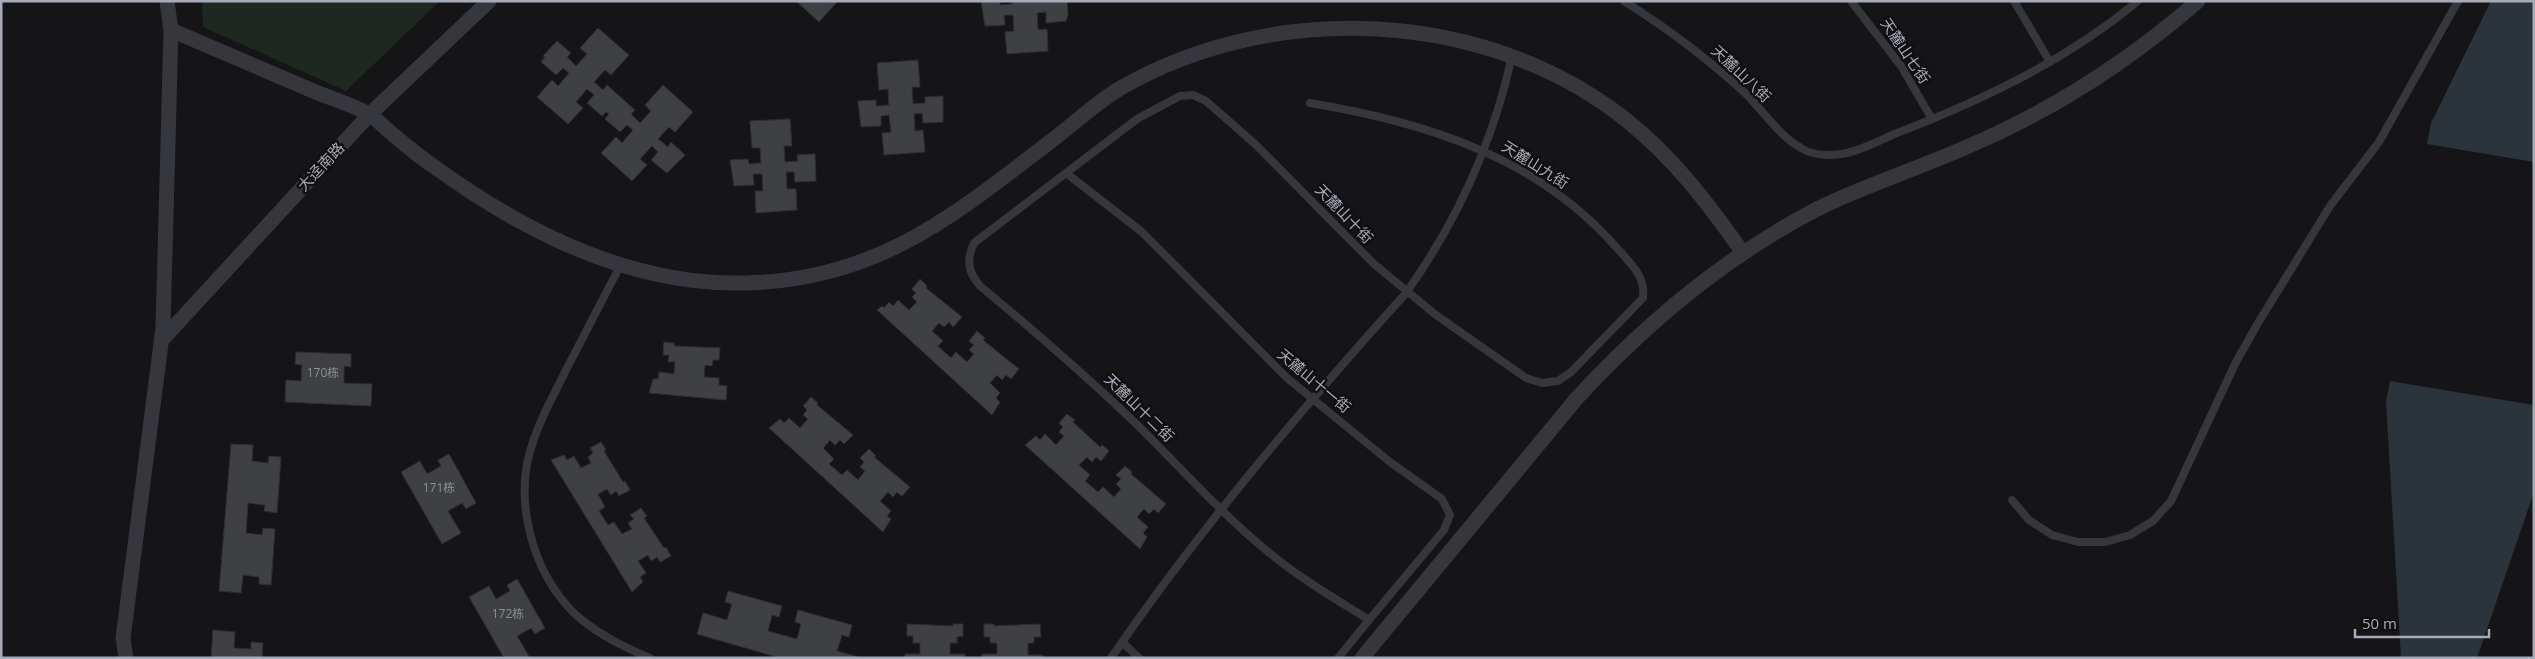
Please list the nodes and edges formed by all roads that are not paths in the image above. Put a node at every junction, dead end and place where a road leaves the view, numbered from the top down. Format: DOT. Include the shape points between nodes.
graph roads {
  1 [pos="167,1"];
  2 [pos="489,1"];
  3 [pos="1624,1"];
  4 [pos="1851,1"];
  5 [pos="2014,1"];
  6 [pos="2138,1"];
  7 [pos="2198,1"];
  8 [pos="2458,1"];
  9 [pos="170,30"];
  10 [pos="1512,56"];
  11 [pos="2050,62"];
  12 [pos="1310,103"];
  13 [pos="369,115"];
  14 [pos="1932,119"];
  15 [pos="1485,150"];
  16 [pos="1066,173"];
  17 [pos="1743,253"];
  18 [pos="620,266"];
  19 [pos="1406,293"];
  20 [pos="1604,339"];
  21 [pos="161,341"];
  22 [pos="1312,398"];
  23 [pos="2012,500"];
  24 [pos="1220,509"];
  25 [pos="1369,620"];
  26 [pos="1122,642"];
  27 [pos="126,658"];
  28 [pos="650,658"];
  29 [pos="1111,658"];
  30 [pos="1139,658"];
  31 [pos="1338,658"];
  32 [pos="1362,658"];
  1 -- 9 [label="street"];
  2 -- 13 [label="street, 大迳南路"];
  3 -- 14 [label="lane, 天麓山八街" via="1702,55 1801,148 1821,155 1842,154"];
  4 -- 14 [label="lane, 天麓山七街" via="1901,66"];
  5 -- 11 [label="lane"];
  6 -- 11 [label="lane"];
  7 -- 17 [label="street" via="2160,34 2100,77 2036,115 1968,147 1858,190"];
  8 -- 23 [label="lane" via="2378,142 2330,206 2258,322 2165,508 2153,521 2130,535 2105,542 2078,542 2052,534 2029,520"];
  9 -- 13 [label="street"];
  9 -- 21 [label="street"];
  10 -- 15 [label="lane"];
  10 -- 17 [label="street" via="1580,88 1624,118 1665,154 1702,194"];
  10 -- 18 [label="street" via="1429,32 1375,26 1321,26 1268,32 1216,45 1166,64 1118,89 954,214 870,259 808,276 745,283 682,280"];
  11 -- 14 [label="lane" via="2017,81"];
  12 -- 15 [label="lane, 天麓山九街" via="1417,126"];
  13 -- 18 [label="street" via="480,198 560,242"];
  13 -- 21 [label="street, 大迳南路"];
  15 -- 19 [label="lane" via="1443,239"];
  15 -- 20 [label="lane, 天麓山九街" via="1565,199 1611,241 1642,278 1643,298"];
  16 -- 19 [label="lane, 天麓山十街" via="1137,119 1180,96 1193,95 1206,101 1255,144"];
  16 -- 22 [label="lane, 天麓山十一街" via="1142,232 1264,357"];
  16 -- 24 [label="lane, 天麓山十二街" via="974,243 968,254 972,277 1100,390"];
  17 -- 32 [label="street" via="1672,305 1607,365"];
  18 -- 28 [label="lane" via="533,440 525,476 526,514 535,550 552,584 575,613 604,636"];
  19 -- 20 [label="lane, 天麓山十街" via="1526,378 1542,383 1558,381 1571,372"];
  19 -- 22 [label="lane"];
  21 -- 27 [label="street" via="124,638"];
  22 -- 24 [label="lane"];
  22 -- 25 [label="lane, 天麓山十一街" via="1390,462 1442,499 1450,515 1444,530"];
  24 -- 25 [label="lane, 天麓山十二街" via="1266,551 1316,588"];
  24 -- 26 [label="lane"];
  25 -- 31 [label="lane"];
  26 -- 29 [label="lane"];
  26 -- 30 [label="lane"];
}
